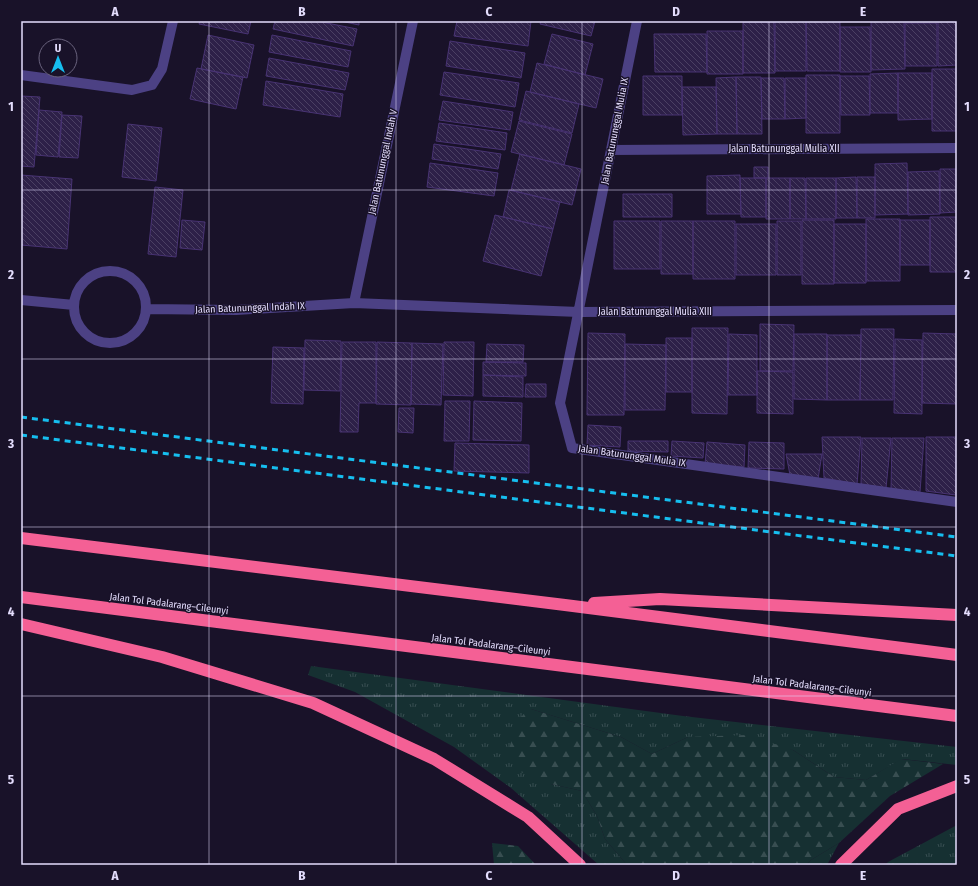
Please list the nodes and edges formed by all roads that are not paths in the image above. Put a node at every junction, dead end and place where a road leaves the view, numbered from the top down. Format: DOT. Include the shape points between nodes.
graph roads {
  1 [pos="172,21"];
  2 [pos="413,21"];
  3 [pos="637,21"];
  4 [pos="21,75"];
  5 [pos="957,148"];
  6 [pos="611,150"];
  7 [pos="21,300"];
  8 [pos="354,303"];
  9 [pos="74,305"];
  10 [pos="146,309"];
  11 [pos="957,310"];
  12 [pos="578,312"];
  13 [pos="957,502"];
  14 [pos="21,538"];
  15 [pos="21,597"];
  16 [pos="565,605"];
  17 [pos="957,615"];
  18 [pos="21,624"];
  19 [pos="957,655"];
  20 [pos="957,716"];
  21 [pos="957,786"];
  22 [pos="580,865"];
  23 [pos="841,865"];
  1 -- 4 [label="street" via="162,68 152,85 132,90"];
  2 -- 8 [label="street, Jalan Batununggal Indah V"];
  3 -- 6 [label="street, Jalan Batununggal Mulia IX"];
  5 -- 6 [label="street, Jalan Batununggal Mulia XII"];
  6 -- 12 [label="street, Jalan Batununggal Mulia IX"];
  7 -- 9 [label="street"];
  8 -- 10 [label="street, Jalan Batununggal Indah IX" via="238,310"];
  8 -- 12 [label="street, Jalan Batununggal Mulia XIII"];
  9 -- 10 [label="street" via="75,316 87,335 108,343 119,342 134,334 143,320"];
  9 -- 10 [label="street" via="76,294 90,276 112,271 123,273 133,279 145,298"];
  11 -- 12 [label="street, Jalan Batununggal Mulia XIII"];
  12 -- 13 [label="street, Jalan Batununggal Mulia IX" via="560,403 572,448"];
  14 -- 16 [label="highway"];
  15 -- 20 [label="highway, Jalan Tol Padalarang–Cileunyi"];
  16 -- 17 [label="highway" via="660,599"];
  16 -- 19 [label="highway"];
  18 -- 22 [label="highway" via="162,658 313,704 434,759 528,817"];
  21 -- 23 [label="highway" via="898,809"];
}
